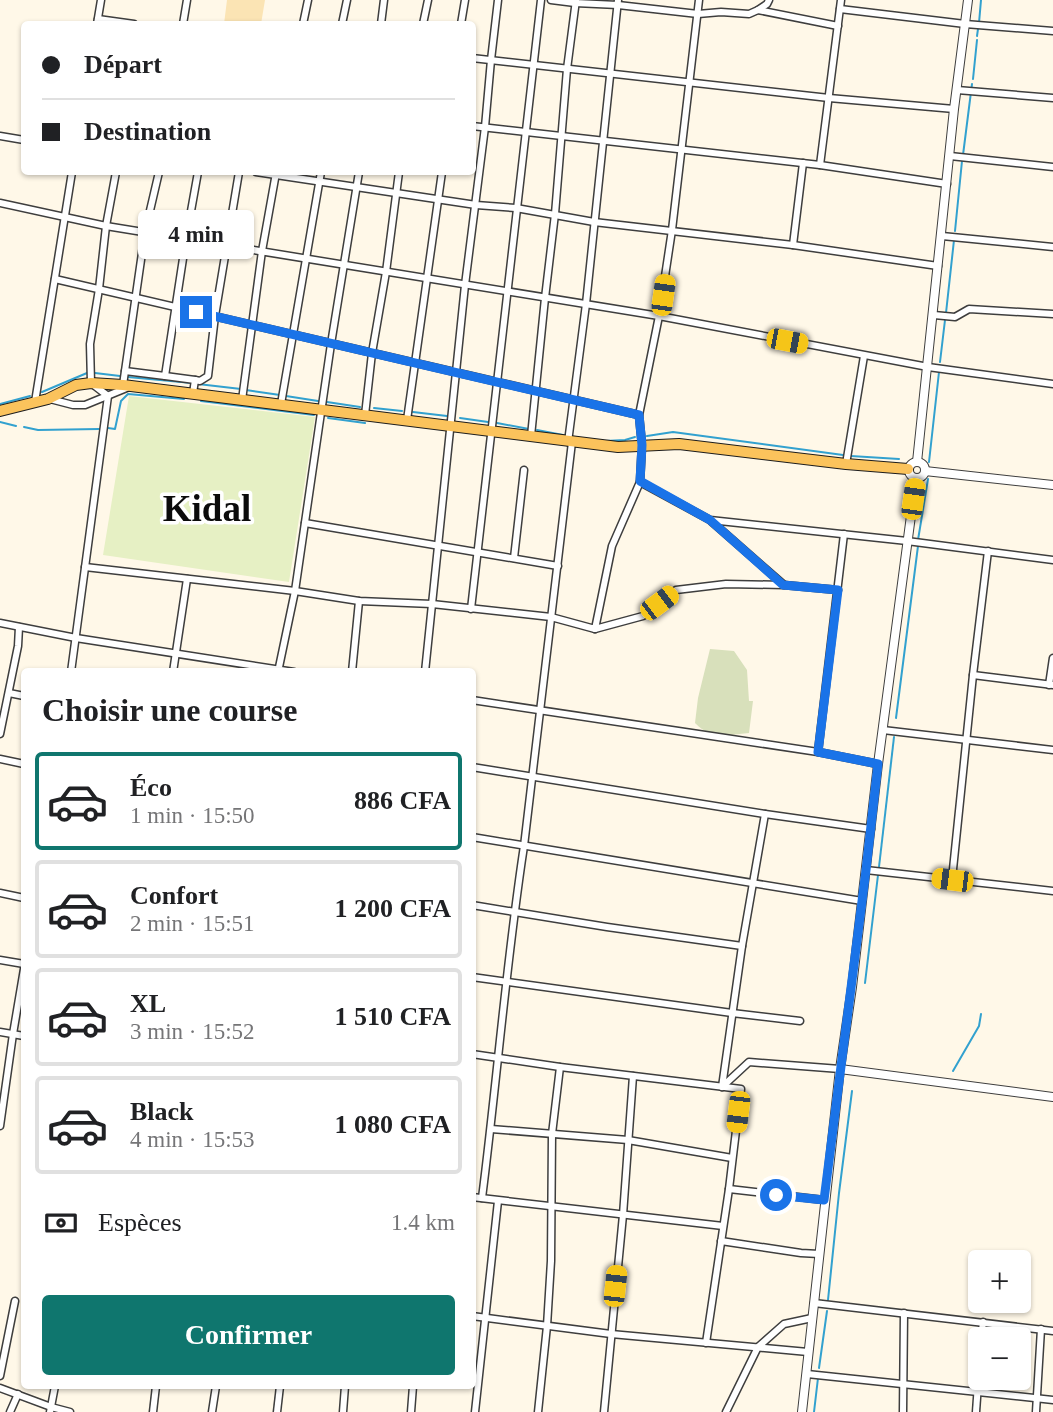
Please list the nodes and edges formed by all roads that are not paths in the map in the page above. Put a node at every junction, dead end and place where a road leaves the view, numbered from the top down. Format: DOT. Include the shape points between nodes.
graph roads {
  1 [pos="101,0"];
  2 [pos="187,0"];
  3 [pos="307,0"];
  4 [pos="347,0"];
  5 [pos="384,0"];
  6 [pos="428,0"];
  7 [pos="465,0"];
  8 [pos="498,0"];
  9 [pos="541,0"];
  10 [pos="551,0"];
  11 [pos="699,0"];
  12 [pos="769,0"];
  13 [pos="841,0"];
  14 [pos="968,0"];
  15 [pos="575,1"];
  16 [pos="618,2"];
  17 [pos="840,9"];
  18 [pos="758,10"];
  19 [pos="698,14"];
  20 [pos="97,21"];
  21 [pos="184,21"];
  22 [pos="304,21"];
  23 [pos="343,21"];
  24 [pos="381,21"];
  25 [pos="424,21"];
  26 [pos="462,21"];
  27 [pos="965,24"];
  28 [pos="838,26"];
  29 [pos="1053,31"];
  30 [pos="476,58"];
  31 [pos="491,60"];
  32 [pos="533,65"];
  33 [pos="567,69"];
  34 [pos="610,73"];
  35 [pos="690,82"];
  36 [pos="957,90"];
  37 [pos="830,98"];
  38 [pos="1053,98"];
  39 [pos="954,109"];
  40 [pos="476,126"];
  41 [pos="485,127"];
  42 [pos="526,131"];
  43 [pos="561,135"];
  44 [pos="0,136"];
  45 [pos="21,140"];
  46 [pos="602,142"];
  47 [pos="682,150"];
  48 [pos="950,156"];
  49 [pos="803,163"];
  50 [pos="820,165"];
  51 [pos="1053,167"];
  52 [pos="71,175"];
  53 [pos="116,175"];
  54 [pos="158,175"];
  55 [pos="197,175"];
  56 [pos="239,175"];
  57 [pos="276,175"];
  58 [pos="287,175"];
  59 [pos="321,175"];
  60 [pos="358,175"];
  61 [pos="399,175"];
  62 [pos="442,175"];
  63 [pos="320,181"];
  64 [pos="947,184"];
  65 [pos="356,187"];
  66 [pos="396,192"];
  67 [pos="438,199"];
  68 [pos="0,203"];
  69 [pos="476,205"];
  70 [pos="516,208"];
  71 [pos="555,214"];
  72 [pos="64,217"];
  73 [pos="594,222"];
  74 [pos="106,226"];
  75 [pos="672,230"];
  76 [pos="145,232"];
  77 [pos="942,236"];
  78 [pos="186,239"];
  79 [pos="793,245"];
  80 [pos="228,246"];
  81 [pos="1053,247"];
  82 [pos="262,251"];
  83 [pos="305,258"];
  84 [pos="344,265"];
  85 [pos="938,266"];
  86 [pos="386,272"];
  87 [pos="427,278"];
  88 [pos="55,279"];
  89 [pos="465,285"];
  90 [pos="99,289"];
  91 [pos="508,292"];
  92 [pos="136,297"];
  93 [pos="545,298"];
  94 [pos="586,304"];
  95 [pos="177,307"];
  96 [pos="1053,314"];
  97 [pos="934,315"];
  98 [pos="215,316"];
  99 [pos="660,316"];
  100 [pos="253,325"];
  101 [pos="294,335"];
  102 [pos="331,344"];
  103 [pos="372,353"];
  104 [pos="864,356"];
  105 [pos="415,363"];
  106 [pos="928,367"];
  107 [pos="125,371"];
  108 [pos="457,373"];
  109 [pos="166,376"];
  110 [pos="195,380"];
  111 [pos="496,382"];
  112 [pos="91,383"];
  113 [pos="1053,384"];
  114 [pos="128,385"];
  115 [pos="535,390"];
  116 [pos="193,393"];
  117 [pos="108,396"];
  118 [pos="48,399"];
  119 [pos="242,400"];
  120 [pos="573,400"];
  121 [pos="36,402"];
  122 [pos="281,404"];
  123 [pos="321,410"];
  124 [pos="0,411"];
  125 [pos="365,415"];
  126 [pos="639,415"];
  127 [pos="407,420"];
  128 [pos="450,426"];
  129 [pos="491,431"];
  130 [pos="531,436"];
  131 [pos="570,442"];
  132 [pos="642,445"];
  133 [pos="917,461"];
  134 [pos="846,464"];
  135 [pos="908,469"];
  136 [pos="524,470"];
  137 [pos="925,471"];
  138 [pos="916,478"];
  139 [pos="640,481"];
  140 [pos="1053,485"];
  141 [pos="710,520"];
  142 [pos="305,523"];
  143 [pos="844,534"];
  144 [pos="907,541"];
  145 [pos="438,545"];
  146 [pos="988,551"];
  147 [pos="477,552"];
  148 [pos="514,558"];
  149 [pos="1053,560"];
  150 [pos="558,566"];
  151 [pos="85,567"];
  152 [pos="187,579"];
  153 [pos="783,585"];
  154 [pos="838,590"];
  155 [pos="295,591"];
  156 [pos="359,601"];
  157 [pos="432,604"];
  158 [pos="471,608"];
  159 [pos="551,617"];
  160 [pos="0,623"];
  161 [pos="19,627"];
  162 [pos="595,629"];
  163 [pos="76,638"];
  164 [pos="176,653"];
  165 [pos="1053,658"];
  166 [pos="72,668"];
  167 [pos="174,668"];
  168 [pos="261,668"];
  169 [pos="279,668"];
  170 [pos="352,668"];
  171 [pos="425,668"];
  172 [pos="973,675"];
  173 [pos="1051,685"];
  174 [pos="9,693"];
  175 [pos="21,695"];
  176 [pos="476,701"];
  177 [pos="540,710"];
  178 [pos="883,730"];
  179 [pos="0,734"];
  180 [pos="966,739"];
  181 [pos="1053,750"];
  182 [pos="818,752"];
  183 [pos="0,759"];
  184 [pos="21,763"];
  185 [pos="878,764"];
  186 [pos="476,768"];
  187 [pos="532,777"];
  188 [pos="765,814"];
  189 [pos="871,829"];
  190 [pos="476,838"];
  191 [pos="524,846"];
  192 [pos="866,870"];
  193 [pos="952,880"];
  194 [pos="753,884"];
  195 [pos="1053,891"];
  196 [pos="0,893"];
  197 [pos="21,897"];
  198 [pos="862,901"];
  199 [pos="476,906"];
  200 [pos="514,912"];
  201 [pos="742,946"];
  202 [pos="0,960"];
  203 [pos="21,965"];
  204 [pos="476,978"];
  205 [pos="506,982"];
  206 [pos="21,985"];
  207 [pos="732,1013"];
  208 [pos="800,1021"];
  209 [pos="0,1032"];
  210 [pos="13,1034"];
  211 [pos="21,1035"];
  212 [pos="476,1055"];
  213 [pos="499,1058"];
  214 [pos="560,1067"];
  215 [pos="840,1069"];
  216 [pos="633,1076"];
  217 [pos="722,1087"];
  218 [pos="1053,1097"];
  219 [pos="0,1126"];
  220 [pos="491,1129"];
  221 [pos="552,1134"];
  222 [pos="628,1140"];
  223 [pos="732,1158"];
  224 [pos="729,1189"];
  225 [pos="476,1197"];
  226 [pos="482,1198"];
  227 [pos="824,1200"];
  228 [pos="498,1201"];
  229 [pos="551,1206"];
  230 [pos="623,1215"];
  231 [pos="723,1226"];
  232 [pos="721,1241"];
  233 [pos="819,1254"];
  234 [pos="15,1301"];
  235 [pos="814,1303"];
  236 [pos="904,1313"];
  237 [pos="476,1317"];
  238 [pos="485,1318"];
  239 [pos="812,1318"];
  240 [pos="983,1322"];
  241 [pos="547,1326"];
  242 [pos="983,1327"];
  243 [pos="1041,1329"];
  244 [pos="1053,1331"];
  245 [pos="611,1334"];
  246 [pos="706,1343"];
  247 [pos="758,1348"];
  248 [pos="808,1352"];
  249 [pos="807,1374"];
  250 [pos="0,1376"];
  251 [pos="904,1384"];
  252 [pos="0,1388"];
  253 [pos="54,1389"];
  254 [pos="156,1389"];
  255 [pos="216,1389"];
  256 [pos="280,1389"];
  257 [pos="345,1389"];
  258 [pos="413,1389"];
  259 [pos="977,1392"];
  260 [pos="18,1394"];
  261 [pos="1036,1398"];
  262 [pos="1053,1399"];
  263 [pos="50,1409"];
  264 [pos="10,1412"];
  265 [pos="70,1412"];
  266 [pos="153,1412"];
  267 [pos="212,1412"];
  268 [pos="277,1412"];
  269 [pos="343,1412"];
  270 [pos="411,1412"];
  271 [pos="475,1412"];
  272 [pos="538,1412"];
  273 [pos="604,1412"];
  274 [pos="726,1412"];
  275 [pos="802,1412"];
  276 [pos="903,1412"];
  277 [pos="976,1412"];
  278 [pos="1035,1412"];
  1 -- 20 [label="street"];
  2 -- 21 [label="street"];
  3 -- 22 [label="street"];
  4 -- 23 [label="street"];
  5 -- 24 [label="street"];
  6 -- 25 [label="street"];
  7 -- 26 [label="street"];
  8 -- 31 [label="street"];
  9 -- 32 [label="street"];
  10 -- 15 [label="street"];
  11 -- 19 [label="street"];
  12 -- 18 [label="street"];
  13 -- 17 [label="street"];
  14 -- 27 [label="street"];
  15 -- 16 [label="street"];
  15 -- 33 [label="street"];
  16 -- 19 [label="street"];
  16 -- 34 [label="street"];
  17 -- 27 [label="street"];
  17 -- 28 [label="street"];
  18 -- 19 [label="street"];
  18 -- 28 [label="street"];
  19 -- 35 [label="street"];
  27 -- 29 [label="street"];
  27 -- 36 [label="street"];
  28 -- 37 [label="street"];
  30 -- 31 [label="street"];
  31 -- 32 [label="street"];
  31 -- 41 [label="street"];
  32 -- 33 [label="street"];
  32 -- 42 [label="street"];
  33 -- 34 [label="street"];
  33 -- 43 [label="street"];
  34 -- 35 [label="street"];
  34 -- 46 [label="street"];
  35 -- 37 [label="street"];
  35 -- 47 [label="street"];
  36 -- 38 [label="street"];
  36 -- 39 [label="street"];
  37 -- 39 [label="street"];
  37 -- 50 [label="street"];
  39 -- 48 [label="street"];
  40 -- 41 [label="street"];
  41 -- 42 [label="street"];
  41 -- 69 [label="street"];
  42 -- 43 [label="street"];
  42 -- 70 [label="street"];
  43 -- 46 [label="street"];
  43 -- 71 [label="street"];
  44 -- 45 [label="street"];
  46 -- 47 [label="street"];
  46 -- 73 [label="street"];
  47 -- 49 [label="street"];
  47 -- 75 [label="street"];
  48 -- 51 [label="street"];
  48 -- 64 [label="street"];
  49 -- 50 [label="street"];
  49 -- 79 [label="street"];
  50 -- 64 [label="street"];
  52 -- 72 [label="street"];
  53 -- 74 [label="street"];
  54 -- 76 [label="street"];
  55 -- 78 [label="street"];
  56 -- 80 [label="street"];
  57 -- 82 [label="street"];
  58 -- 63 [label="street"];
  59 -- 63 [label="street"];
  60 -- 65 [label="street"];
  61 -- 66 [label="street"];
  62 -- 67 [label="street"];
  63 -- 65 [label="street"];
  63 -- 83 [label="street"];
  64 -- 77 [label="street"];
  65 -- 66 [label="street"];
  65 -- 84 [label="street"];
  66 -- 67 [label="street"];
  66 -- 86 [label="street"];
  67 -- 69 [label="street"];
  67 -- 87 [label="street"];
  68 -- 72 [label="street"];
  69 -- 70 [label="street"];
  69 -- 89 [label="street"];
  70 -- 71 [label="street"];
  70 -- 91 [label="street"];
  71 -- 73 [label="street"];
  71 -- 93 [label="street"];
  72 -- 74 [label="street"];
  72 -- 88 [label="street"];
  73 -- 75 [label="street"];
  73 -- 94 [label="street"];
  74 -- 76 [label="street"];
  74 -- 90 [label="street"];
  75 -- 79 [label="street"];
  75 -- 99 [label="street"];
  76 -- 78 [label="street"];
  76 -- 92 [label="street"];
  77 -- 81 [label="street"];
  77 -- 85 [label="street"];
  78 -- 80 [label="street"];
  78 -- 95 [label="street"];
  79 -- 85 [label="street"];
  80 -- 82 [label="street"];
  80 -- 98 [label="street"];
  82 -- 83 [label="street"];
  82 -- 100 [label="street"];
  83 -- 84 [label="street"];
  83 -- 101 [label="street"];
  84 -- 86 [label="street"];
  84 -- 102 [label="street"];
  85 -- 97 [label="street"];
  86 -- 87 [label="street"];
  86 -- 103 [label="street"];
  87 -- 89 [label="street"];
  87 -- 105 [label="street"];
  88 -- 90 [label="street"];
  88 -- 121 [label="street"];
  89 -- 91 [label="street"];
  89 -- 108 [label="street"];
  90 -- 92 [label="street"];
  90 -- 112 [label="street" via="90,344"];
  91 -- 93 [label="street"];
  91 -- 111 [label="street"];
  92 -- 95 [label="street"];
  92 -- 107 [label="street"];
  93 -- 94 [label="street"];
  93 -- 115 [label="street"];
  94 -- 99 [label="street"];
  94 -- 120 [label="street"];
  95 -- 98 [label="street"];
  95 -- 109 [label="street"];
  96 -- 97 [label="street" via="969,309 955,317"];
  97 -- 106 [label="street"];
  98 -- 100 [label="street"];
  98 -- 110 [label="street" via="208,376"];
  99 -- 104 [label="street"];
  99 -- 126 [label="street"];
  100 -- 101 [label="street"];
  100 -- 119 [label="street"];
  101 -- 102 [label="street"];
  101 -- 122 [label="street"];
  102 -- 103 [label="street"];
  102 -- 123 [label="street"];
  103 -- 105 [label="street"];
  103 -- 125 [label="street"];
  104 -- 106 [label="street"];
  104 -- 134 [label="street"];
  105 -- 108 [label="street"];
  105 -- 127 [label="street"];
  106 -- 113 [label="street"];
  106 -- 133 [label="street"];
  107 -- 109 [label="street"];
  107 -- 114 [label="street"];
  108 -- 111 [label="street"];
  108 -- 128 [label="street"];
  109 -- 110 [label="street"];
  110 -- 116 [label="street"];
  111 -- 115 [label="street"];
  111 -- 129 [label="street"];
  112 -- 114 [label="main road"];
  112 -- 117 [label="street"];
  112 -- 118 [label="main road"];
  114 -- 116 [label="main road"];
  114 -- 117 [label="street"];
  115 -- 120 [label="street"];
  115 -- 130 [label="street"];
  116 -- 119 [label="main road"];
  117 -- 118 [label="street" via="85,405"];
  117 -- 151 [label="street"];
  118 -- 121 [label="main road"];
  119 -- 122 [label="main road"];
  120 -- 126 [label="street"];
  120 -- 131 [label="street"];
  121 -- 124 [label="main road"];
  122 -- 123 [label="main road"];
  123 -- 125 [label="main road"];
  123 -- 142 [label="street"];
  125 -- 127 [label="main road"];
  126 -- 132 [label="street"];
  127 -- 128 [label="main road"];
  128 -- 129 [label="main road"];
  128 -- 145 [label="street"];
  129 -- 130 [label="main road"];
  129 -- 147 [label="street"];
  130 -- 131 [label="main road"];
  131 -- 132 [label="main road"];
  131 -- 150 [label="street"];
  132 -- 134 [label="main road" via="679,444"];
  132 -- 139 [label="street"];
  133 -- 135 [label="street"];
  133 -- 137 [label="street"];
  134 -- 135 [label="main road"];
  135 -- 138 [label="street"];
  136 -- 148 [label="street"];
  137 -- 138 [label="street"];
  137 -- 140 [label="street"];
  138 -- 144 [label="street"];
  139 -- 141 [label="street"];
  139 -- 162 [label="street" via="612,546"];
  141 -- 143 [label="street"];
  141 -- 153 [label="street"];
  142 -- 145 [label="street"];
  142 -- 155 [label="street"];
  143 -- 144 [label="street"];
  143 -- 154 [label="street"];
  144 -- 146 [label="street"];
  144 -- 178 [label="street"];
  145 -- 147 [label="street"];
  145 -- 157 [label="street"];
  146 -- 149 [label="street"];
  146 -- 172 [label="street"];
  147 -- 148 [label="street"];
  147 -- 158 [label="street"];
  148 -- 150 [label="street"];
  150 -- 159 [label="street"];
  151 -- 152 [label="street"];
  151 -- 163 [label="street"];
  152 -- 155 [label="street"];
  152 -- 164 [label="street"];
  153 -- 154 [label="street"];
  153 -- 162 [label="street" via="726,584 676,590 643,616"];
  154 -- 182 [label="street"];
  155 -- 156 [label="street"];
  155 -- 169 [label="street"];
  156 -- 157 [label="street"];
  156 -- 170 [label="street"];
  157 -- 158 [label="street"];
  157 -- 171 [label="street"];
  158 -- 159 [label="street"];
  159 -- 162 [label="street"];
  159 -- 177 [label="street"];
  160 -- 161 [label="street"];
  161 -- 163 [label="street"];
  161 -- 174 [label="street"];
  163 -- 164 [label="street"];
  163 -- 166 [label="street"];
  164 -- 167 [label="street"];
  164 -- 168 [label="street"];
  165 -- 173 [label="street"];
  172 -- 173 [label="street"];
  172 -- 180 [label="street"];
  174 -- 175 [label="street"];
  174 -- 179 [label="street"];
  176 -- 177 [label="street"];
  177 -- 182 [label="street"];
  177 -- 187 [label="street"];
  178 -- 180 [label="street"];
  178 -- 185 [label="street"];
  180 -- 181 [label="street"];
  180 -- 193 [label="street"];
  182 -- 185 [label="street"];
  183 -- 184 [label="street"];
  185 -- 189 [label="street"];
  186 -- 187 [label="street"];
  187 -- 188 [label="street"];
  187 -- 191 [label="street"];
  188 -- 189 [label="street"];
  188 -- 194 [label="street"];
  189 -- 192 [label="street"];
  190 -- 191 [label="street"];
  191 -- 194 [label="street"];
  191 -- 200 [label="street"];
  192 -- 193 [label="street"];
  192 -- 198 [label="street"];
  193 -- 195 [label="street"];
  194 -- 198 [label="street"];
  194 -- 201 [label="street"];
  196 -- 197 [label="street"];
  198 -- 215 [label="street"];
  199 -- 200 [label="street"];
  200 -- 201 [label="street"];
  200 -- 205 [label="street"];
  201 -- 207 [label="street"];
  202 -- 203 [label="street"];
  204 -- 205 [label="street"];
  205 -- 207 [label="street"];
  205 -- 213 [label="street"];
  206 -- 210 [label="street"];
  207 -- 208 [label="street"];
  207 -- 217 [label="street"];
  209 -- 210 [label="street"];
  210 -- 211 [label="street"];
  210 -- 219 [label="street"];
  212 -- 213 [label="street"];
  213 -- 214 [label="street"];
  213 -- 220 [label="street"];
  214 -- 216 [label="street"];
  214 -- 221 [label="street"];
  215 -- 217 [label="street" via="748,1062"];
  215 -- 218 [label="street"];
  215 -- 227 [label="street"];
  216 -- 217 [label="street"];
  216 -- 222 [label="street"];
  217 -- 223 [label="street" via="741,1089"];
  220 -- 221 [label="street"];
  220 -- 226 [label="street"];
  221 -- 222 [label="street"];
  221 -- 229 [label="street"];
  222 -- 223 [label="street"];
  222 -- 230 [label="street"];
  223 -- 224 [label="street"];
  224 -- 227 [label="street"];
  224 -- 231 [label="street"];
  225 -- 226 [label="street"];
  226 -- 228 [label="street"];
  227 -- 233 [label="street"];
  228 -- 229 [label="street"];
  228 -- 238 [label="street"];
  229 -- 230 [label="street"];
  229 -- 241 [label="street"];
  230 -- 231 [label="street"];
  230 -- 245 [label="street"];
  231 -- 232 [label="street"];
  232 -- 233 [label="street"];
  232 -- 246 [label="street"];
  233 -- 235 [label="street"];
  234 -- 250 [label="street"];
  235 -- 236 [label="street"];
  235 -- 239 [label="street"];
  236 -- 240 [label="street"];
  236 -- 251 [label="street"];
  237 -- 238 [label="street"];
  238 -- 241 [label="street"];
  238 -- 271 [label="street"];
  239 -- 247 [label="street" via="784,1324"];
  239 -- 248 [label="street"];
  240 -- 242 [label="street"];
  240 -- 243 [label="street"];
  241 -- 245 [label="street"];
  241 -- 272 [label="street"];
  243 -- 244 [label="street"];
  243 -- 261 [label="street"];
  245 -- 246 [label="street"];
  245 -- 273 [label="street"];
  246 -- 247 [label="street"];
  247 -- 248 [label="street"];
  247 -- 274 [label="street"];
  248 -- 249 [label="street"];
  249 -- 251 [label="street"];
  249 -- 275 [label="street"];
  251 -- 259 [label="street"];
  251 -- 276 [label="street"];
  252 -- 260 [label="street"];
  253 -- 263 [label="street"];
  254 -- 266 [label="street"];
  255 -- 267 [label="street"];
  256 -- 268 [label="street"];
  257 -- 269 [label="street"];
  258 -- 270 [label="street"];
  259 -- 261 [label="street"];
  259 -- 277 [label="street"];
  260 -- 263 [label="street"];
  260 -- 264 [label="street"];
  261 -- 262 [label="street"];
  261 -- 278 [label="street"];
  263 -- 265 [label="street"];
}
